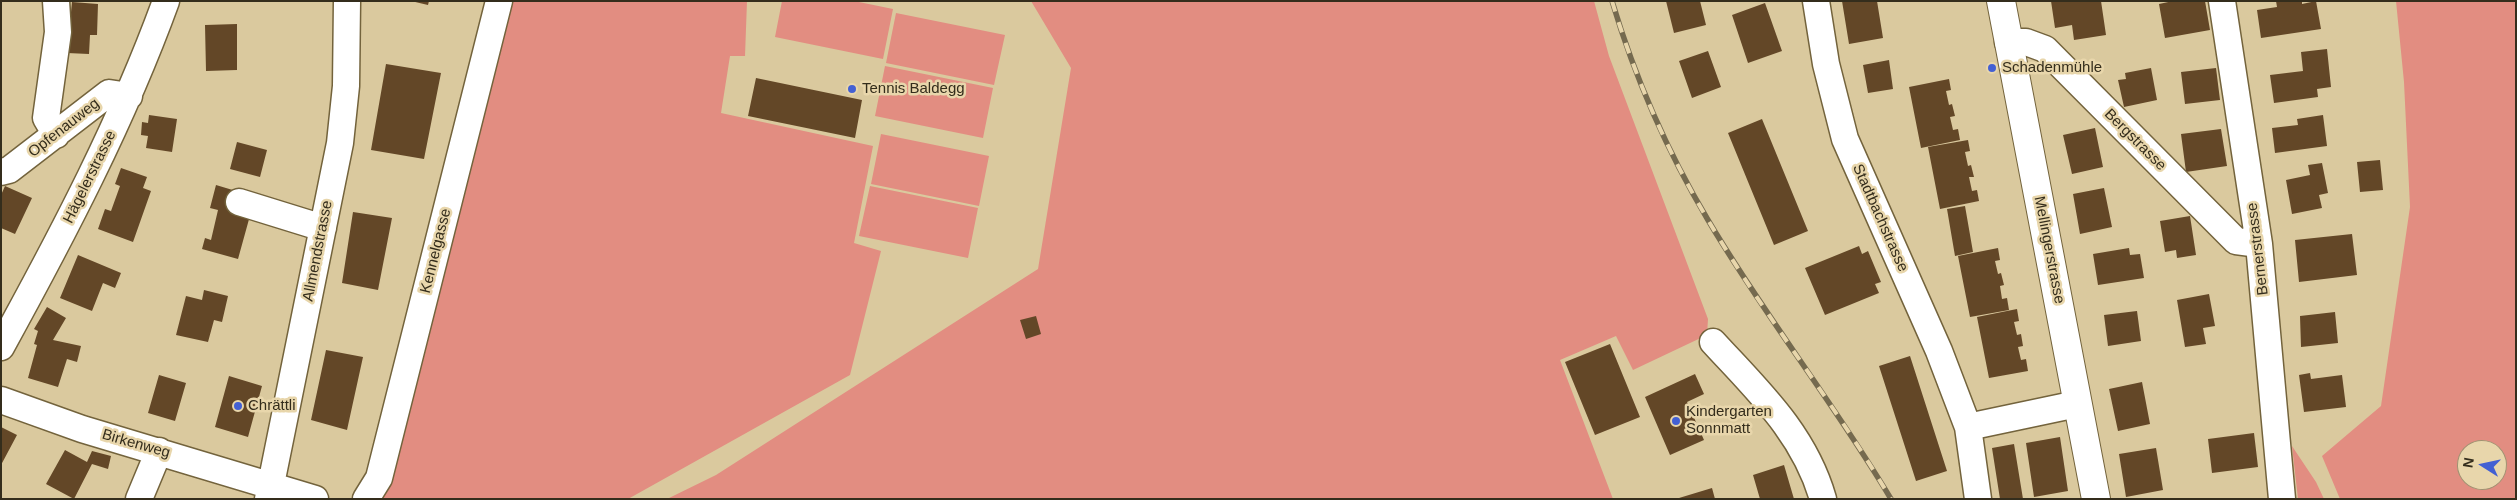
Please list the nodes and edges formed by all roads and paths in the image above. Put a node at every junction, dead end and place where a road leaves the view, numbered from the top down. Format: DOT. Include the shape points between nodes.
graph roads {
  1 [pos="56,1"];
  2 [pos="166,1"];
  3 [pos="347,1"];
  4 [pos="499,1"];
  5 [pos="1816,1"];
  6 [pos="2001,1"];
  7 [pos="2222,1"];
  8 [pos="2008,42"];
  9 [pos="129,96"];
  10 [pos="56,135"];
  11 [pos="1,172"];
  12 [pos="239,202"];
  13 [pos="324,228"];
  14 [pos="2259,244"];
  15 [pos="1713,342"];
  16 [pos="1,347"];
  17 [pos="1,400"];
  18 [pos="2077,404"];
  19 [pos="1968,427"];
  20 [pos="158,450"];
  21 [pos="270,492"];
  22 [pos="139,499"];
  23 [pos="315,499"];
  24 [pos="366,499"];
  25 [pos="1823,499"];
  26 [pos="1978,499"];
  27 [pos="2096,499"];
  28 [pos="2282,499"];
  1 -- 10 [label="street" via="58,32 46,118"];
  2 -- 9 [label="street, Hägelerstrasse"];
  3 -- 13 [label="street, Allmendstrasse" via="345,96"];
  4 -- 24 [label="street, Kennelgasse" via="379,478"];
  5 -- 19 [label="street, Stadtbachstrasse" via="1826,64 1845,139 1939,351"];
  6 -- 8 [label="main road, Mellingerstrasse"];
  7 -- 14 [label="street, Bernerstrasse"];
  8 -- 14 [label="street, Bergstrasse" via="2026,42 2044,49 2236,241"];
  8 -- 18 [label="main road, Mellingerstrasse"];
  9 -- 10 [label="street, Opfenauweg" via="109,93"];
  9 -- 16 [label="street, Hägelerstrasse" via="94,172"];
  10 -- 11 [label="street, Opfenauweg" via="9,170"];
  12 -- 13 [label="street"];
  13 -- 21 [label="street, Allmendstrasse"];
  14 -- 28 [label="street, Bernerstrasse"];
  15 -- 25 [label="street" via="1783,418 1817,478"];
  17 -- 20 [label="street, Birkenweg" via="82,429"];
  18 -- 19 [label="street"];
  18 -- 27 [label="main road, Mellingerstrasse"];
  19 -- 26 [label="street, Stadtbachstrasse"];
  20 -- 21 [label="street, Birkenweg"];
  20 -- 22 [label="street"];
  21 -- 23 [label="street"];
}
